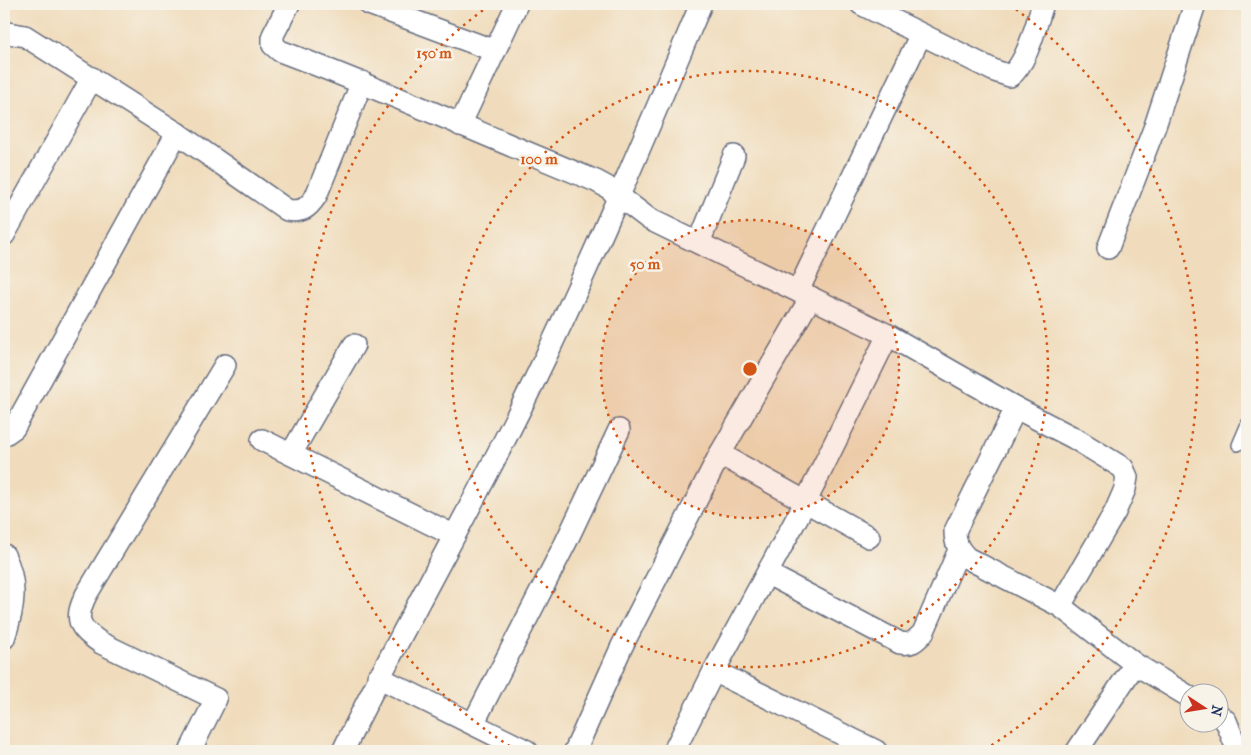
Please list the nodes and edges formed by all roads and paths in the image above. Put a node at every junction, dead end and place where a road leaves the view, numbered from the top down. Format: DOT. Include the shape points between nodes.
graph roads {
  1 [pos="289,4"];
  2 [pos="369,4"];
  3 [pos="517,4"];
  4 [pos="701,4"];
  5 [pos="861,4"];
  6 [pos="1043,4"];
  7 [pos="1195,4"];
  8 [pos="920,34"];
  9 [pos="4,36"];
  10 [pos="495,51"];
  11 [pos="92,78"];
  12 [pos="362,82"];
  13 [pos="460,125"];
  14 [pos="177,133"];
  15 [pos="734,156"];
  16 [pos="619,198"];
  17 [pos="4,235"];
  18 [pos="699,243"];
  19 [pos="1108,248"];
  20 [pos="805,294"];
  21 [pos="888,335"];
  22 [pos="354,345"];
  23 [pos="226,365"];
  24 [pos="1016,408"];
  25 [pos="1247,424"];
  26 [pos="619,430"];
  27 [pos="4,435"];
  28 [pos="262,440"];
  29 [pos="1238,445"];
  30 [pos="290,454"];
  31 [pos="720,454"];
  32 [pos="805,503"];
  33 [pos="453,535"];
  34 [pos="869,537"];
  35 [pos="959,550"];
  36 [pos="4,555"];
  37 [pos="768,574"];
  38 [pos="1060,606"];
  39 [pos="4,638"];
  40 [pos="1135,664"];
  41 [pos="714,671"];
  42 [pos="378,676"];
  43 [pos="1178,690"];
  44 [pos="473,724"];
  45 [pos="1228,726"];
  46 [pos="582,748"];
  47 [pos="194,751"];
  48 [pos="343,751"];
  49 [pos="527,751"];
  50 [pos="674,751"];
  51 [pos="876,751"];
  52 [pos="1077,751"];
  53 [pos="1238,751"];
  1 -- 12 [label="street" via="273,35 273,45 280,51"];
  2 -- 10 [label="street"];
  3 -- 10 [label="street"];
  4 -- 16 [label="street"];
  5 -- 8 [label="street"];
  6 -- 8 [label="street" via="1017,71 1010,76"];
  7 -- 19 [label="street" via="1155,126"];
  8 -- 20 [label="street"];
  9 -- 11 [label="street" via="8,33 25,36"];
  10 -- 13 [label="street"];
  11 -- 14 [label="street"];
  11 -- 17 [label="street"];
  12 -- 13 [label="street"];
  12 -- 14 [label="street" via="316,196 308,208 297,212 287,210"];
  13 -- 16 [label="street" via="596,181"];
  14 -- 27 [label="street" via="14,428"];
  15 -- 18 [label="street"];
  16 -- 18 [label="street" via="649,218"];
  16 -- 33 [label="street" via="535,378"];
  18 -- 20 [label="street"];
  20 -- 21 [label="street"];
  20 -- 31 [label="street"];
  21 -- 24 [label="street"];
  21 -- 32 [label="street"];
  22 -- 30 [label="street"];
  23 -- 47 [label="street" via="78,612 86,632 101,642 216,699 191,749"];
  24 -- 35 [label="street" via="956,530"];
  24 -- 38 [label="street" via="1123,468 1127,477 1115,512"];
  25 -- 29 [label="lane"];
  26 -- 44 [label="street"];
  28 -- 30 [label="street"];
  30 -- 33 [label="street"];
  31 -- 32 [label="street"];
  31 -- 46 [label="street" via="622,646"];
  32 -- 34 [label="street"];
  32 -- 37 [label="street"];
  33 -- 42 [label="street"];
  35 -- 37 [label="street" via="923,632 909,644 900,643"];
  35 -- 38 [label="street" via="967,558"];
  36 -- 39 [label="street" via="12,573 14,595 12,615"];
  37 -- 41 [label="street"];
  38 -- 40 [label="street"];
  40 -- 43 [label="street"];
  40 -- 52 [label="street"];
  41 -- 50 [label="street"];
  41 -- 51 [label="street"];
  42 -- 44 [label="street"];
  42 -- 48 [label="street"];
  44 -- 49 [label="street"];
  45 -- 53 [label="street"];
}
